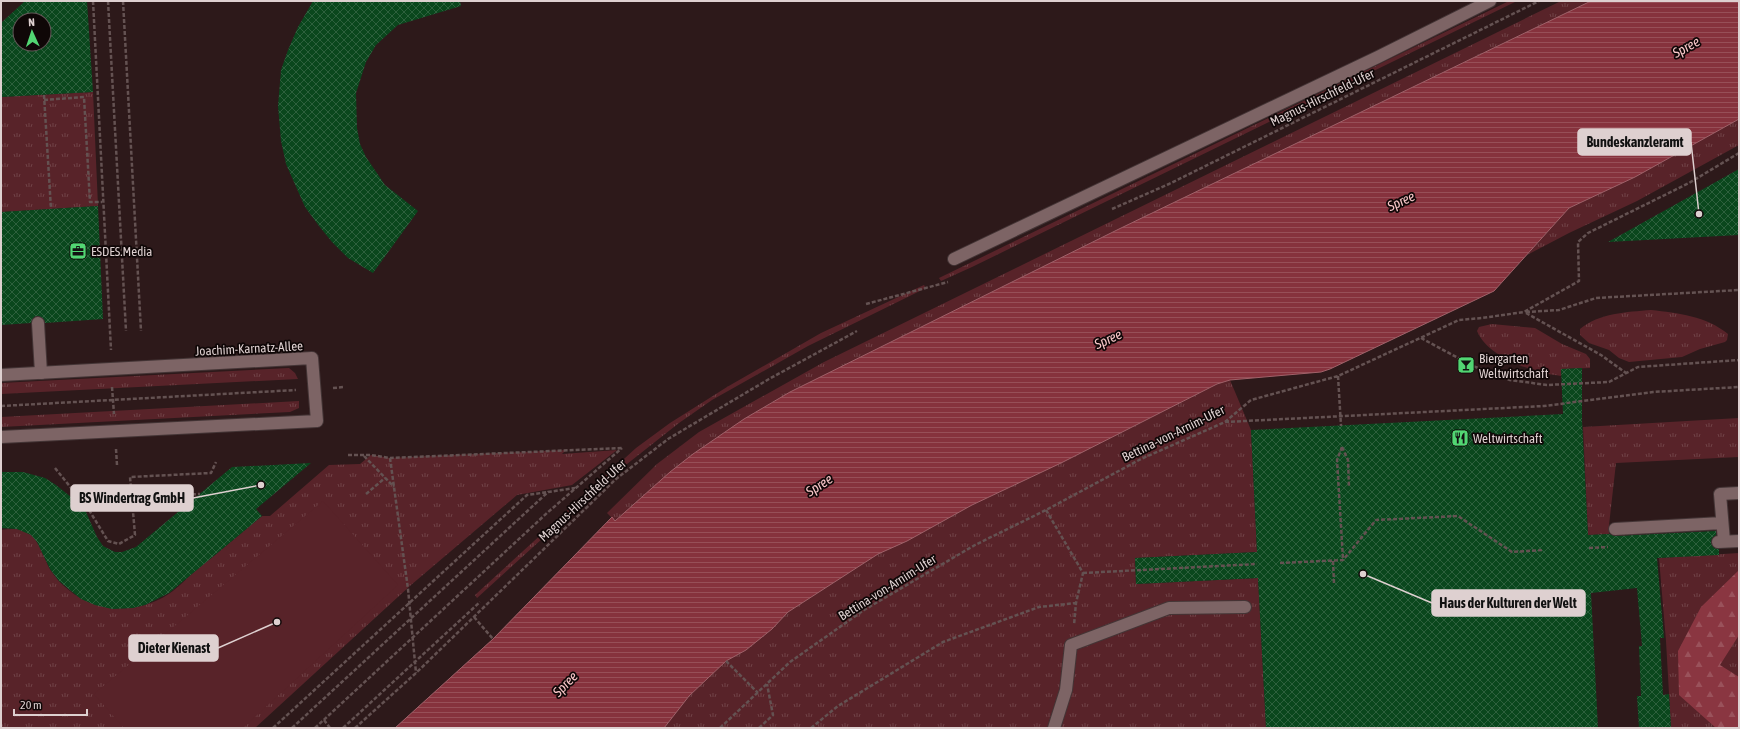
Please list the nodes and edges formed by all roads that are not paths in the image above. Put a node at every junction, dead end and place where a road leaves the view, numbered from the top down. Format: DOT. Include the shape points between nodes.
graph roads {
  1 [pos="1490,1"];
  2 [pos="954,259"];
  3 [pos="38,323"];
  4 [pos="41,373"];
  5 [pos="1,376"];
  6 [pos="1,438"];
  7 [pos="1739,493"];
  8 [pos="1722,523"];
  9 [pos="1615,529"];
  10 [pos="1739,541"];
  11 [pos="1245,607"];
  12 [pos="1054,728"];
  1 -- 2 [label="street"];
  3 -- 4 [label="street"];
  4 -- 5 [label="street, Joachim-Karnatz-Allee"];
  4 -- 6 [label="street, Joachim-Karnatz-Allee" via="312,358 317,420"];
  7 -- 8 [label="street" via="1720,494"];
  8 -- 9 [label="street"];
  8 -- 10 [label="street" via="1722,541"];
  11 -- 12 [label="street" via="1169,608 1071,646 1066,690"];
}
